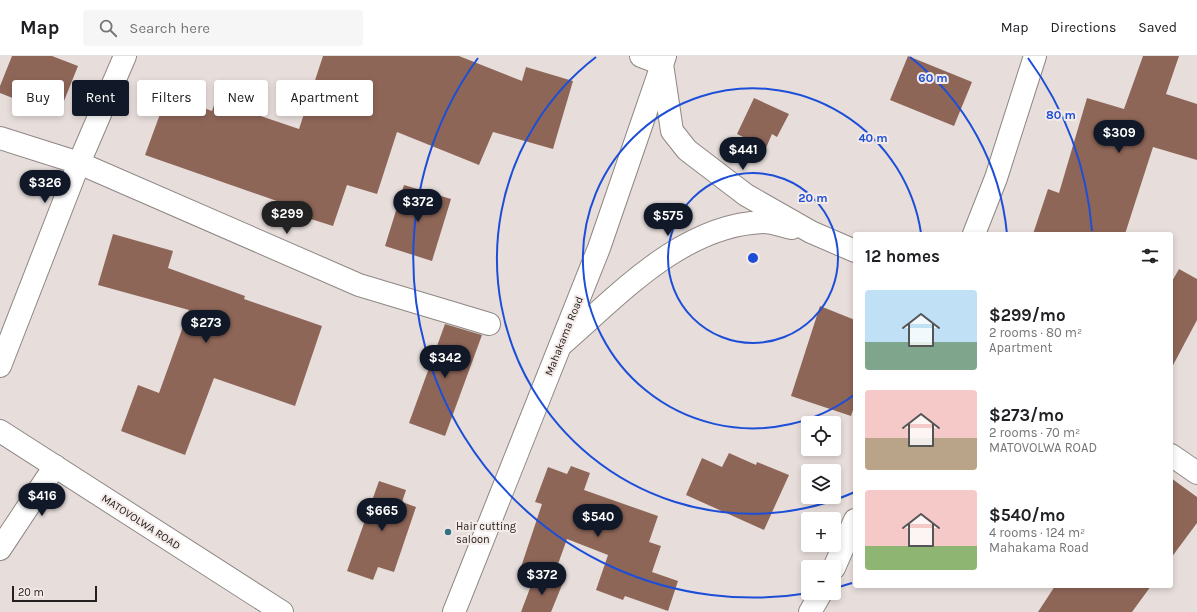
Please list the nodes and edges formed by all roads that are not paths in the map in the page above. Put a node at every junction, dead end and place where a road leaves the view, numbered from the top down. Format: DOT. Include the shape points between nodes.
graph roads {
  1 [pos="125,56"];
  2 [pos="641,56"];
  3 [pos="1035,56"];
  4 [pos="664,60"];
  5 [pos="0,138"];
  6 [pos="79,163"];
  7 [pos="811,232"];
  8 [pos="975,232"];
  9 [pos="853,250"];
  10 [pos="488,324"];
  11 [pos="560,346"];
  12 [pos="0,366"];
  13 [pos="0,431"];
  14 [pos="1173,456"];
  15 [pos="55,466"];
  16 [pos="1197,473"];
  17 [pos="853,525"];
  18 [pos="0,549"];
  19 [pos="838,560"];
  20 [pos="817,600"];
  21 [pos="282,612"];
  22 [pos="454,612"];
  23 [pos="810,612"];
  1 -- 6 [label="street"];
  2 -- 4 [label="street"];
  3 -- 8 [label="street" via="996,178"];
  4 -- 7 [label="street" via="672,131 687,150 746,195"];
  4 -- 11 [label="street, Mahakama Road" via="599,248"];
  5 -- 6 [label="street"];
  6 -- 10 [label="street" via="359,285"];
  6 -- 12 [label="street"];
  7 -- 9 [label="street"];
  7 -- 11 [label="street" via="764,222 717,230 655,263"];
  11 -- 22 [label="street, Mahakama Road"];
  13 -- 15 [label="street, MATOVOLWA ROAD"];
  14 -- 16 [label="street"];
  15 -- 18 [label="street"];
  15 -- 21 [label="street, MATOVOLWA ROAD"];
  17 -- 19 [label="street"];
  20 -- 23 [label="street"];
}
